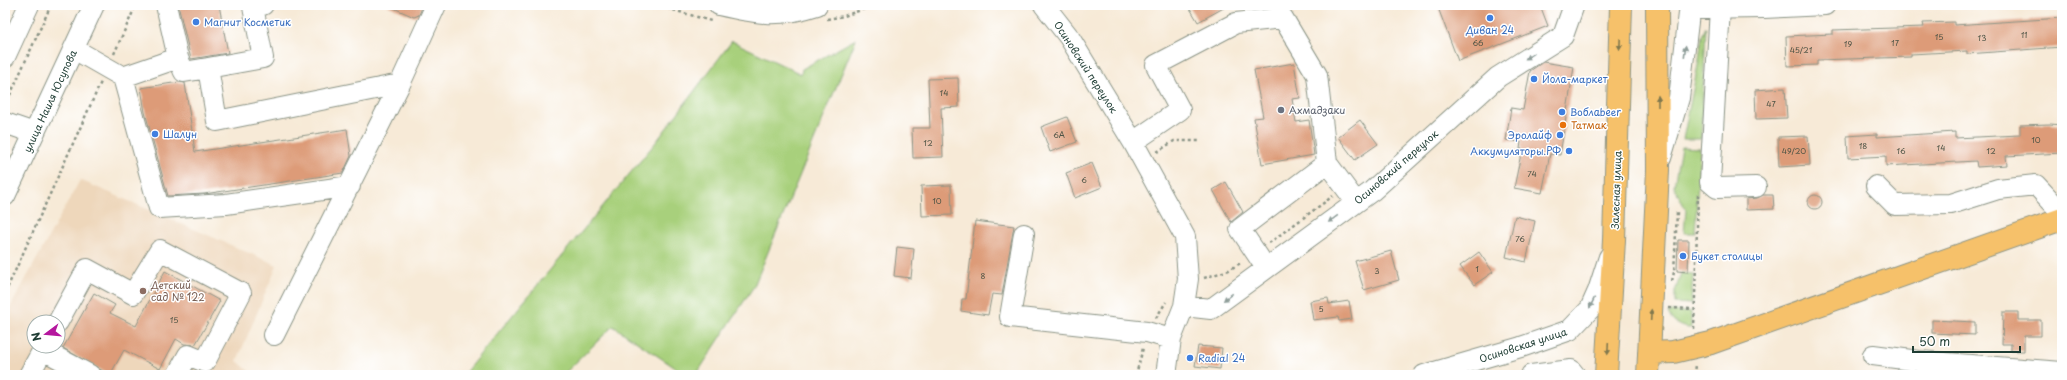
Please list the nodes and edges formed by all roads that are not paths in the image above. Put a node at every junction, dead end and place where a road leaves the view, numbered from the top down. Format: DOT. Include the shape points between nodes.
graph roads {
  1 [pos="94,5"];
  2 [pos="166,5"];
  3 [pos="263,5"];
  4 [pos="436,5"];
  5 [pos="719,5"];
  6 [pos="817,5"];
  7 [pos="1044,5"];
  8 [pos="1574,5"];
  9 [pos="1621,5"];
  10 [pos="1657,5"];
  11 [pos="1825,5"];
  12 [pos="1690,7"];
  13 [pos="1720,8"];
  14 [pos="761,10"];
  15 [pos="19,14"];
  16 [pos="74,49"];
  17 [pos="5,57"];
  18 [pos="178,58"];
  19 [pos="208,68"];
  20 [pos="115,73"];
  21 [pos="400,84"];
  22 [pos="5,123"];
  23 [pos="34,133"];
  24 [pos="1133,142"];
  25 [pos="1327,163"];
  26 [pos="1658,170"];
  27 [pos="350,186"];
  28 [pos="1876,186"];
  29 [pos="1756,187"];
  30 [pos="1351,194"];
  31 [pos="5,196"];
  32 [pos="2062,213"];
  33 [pos="2062,219"];
  34 [pos="1024,234"];
  35 [pos="1614,240"];
  36 [pos="1260,261"];
  37 [pos="1184,306"];
  38 [pos="62,314"];
  39 [pos="274,335"];
  40 [pos="1171,339"];
  41 [pos="41,354"];
  42 [pos="54,354"];
  43 [pos="1649,354"];
  44 [pos="1873,355"];
  45 [pos="2062,372"];
  46 [pos="29,375"];
  47 [pos="90,375"];
  48 [pos="177,375"];
  49 [pos="1166,375"];
  50 [pos="1424,375"];
  51 [pos="1531,375"];
  52 [pos="1575,375"];
  53 [pos="1606,375"];
  54 [pos="1648,375"];
  1 -- 16 [label="street, улица Наиля Юсупова"];
  2 -- 18 [label="street"];
  3 -- 19 [label="street" via="252,7 263,58"];
  4 -- 21 [label="street"];
  5 -- 14 [label="street"];
  6 -- 14 [label="street" via="796,12"];
  7 -- 24 [label="street, Осиновский переулок" via="1069,37"];
  8 -- 30 [label="street, Осиновский переулок, one-way" via="1563,36 1498,77 1372,191"];
  9 -- 35 [label="main road, Залесная улица, one-way"];
  26 -- 10 [label="main road, one-way"];
  11 -- 13 [label="street"];
  12 -- 13 [label="street"];
  26 -- 12 [label="street, one-way" via="1679,98"];
  13 -- 29 [label="street" via="1710,182 1717,188"];
  15 -- 17 [label="street"];
  16 -- 20 [label="street"];
  16 -- 23 [label="street, улица Наиля Юсупова"];
  18 -- 19 [label="street" via="184,72"];
  18 -- 20 [label="street"];
  19 -- 21 [label="street" via="217,121"];
  20 -- 27 [label="street" via="158,208 226,204"];
  21 -- 27 [label="street"];
  22 -- 23 [label="street"];
  23 -- 31 [label="street, улица Наиля Юсупова"];
  24 -- 25 [label="street" via="1180,110 1156,65 1236,23 1283,18 1317,74"];
  24 -- 37 [label="street, Осиновский переулок" via="1185,237 1188,279"];
  25 -- 30 [label="street"];
  25 -- 36 [label="street" via="1240,229"];
  43 -- 26 [label="main road, one-way"];
  27 -- 39 [label="street"];
  28 -- 32 [label="street" via="1895,205 1951,204 1998,190 2036,185"];
  30 -- 36 [label="street, Осиновский переулок, one-way"];
  33 -- 43 [label="main road" via="1712,343 1673,352"];
  34 -- 40 [label="street" via="1010,317 1147,332"];
  35 -- 50 [label="street, Осиновская улица, one-way" via="1590,309 1570,330"];
  35 -- 53 [label="main road, Залесная улица, one-way"];
  36 -- 37 [label="street, Осиновский переулок, one-way" via="1211,310"];
  37 -- 40 [label="street, Осиновский переулок"];
  38 -- 48 [label="street" via="87,269 133,294 160,250 241,293 205,362 188,355"];
  40 -- 49 [label="street, Осиновский переулок"];
  41 -- 46 [label="street"];
  42 -- 47 [label="street"];
  43 -- 54 [label="main road"];
  44 -- 45 [label="street"];
  51 -- 52 [label="street" via="1571,370"];
}
